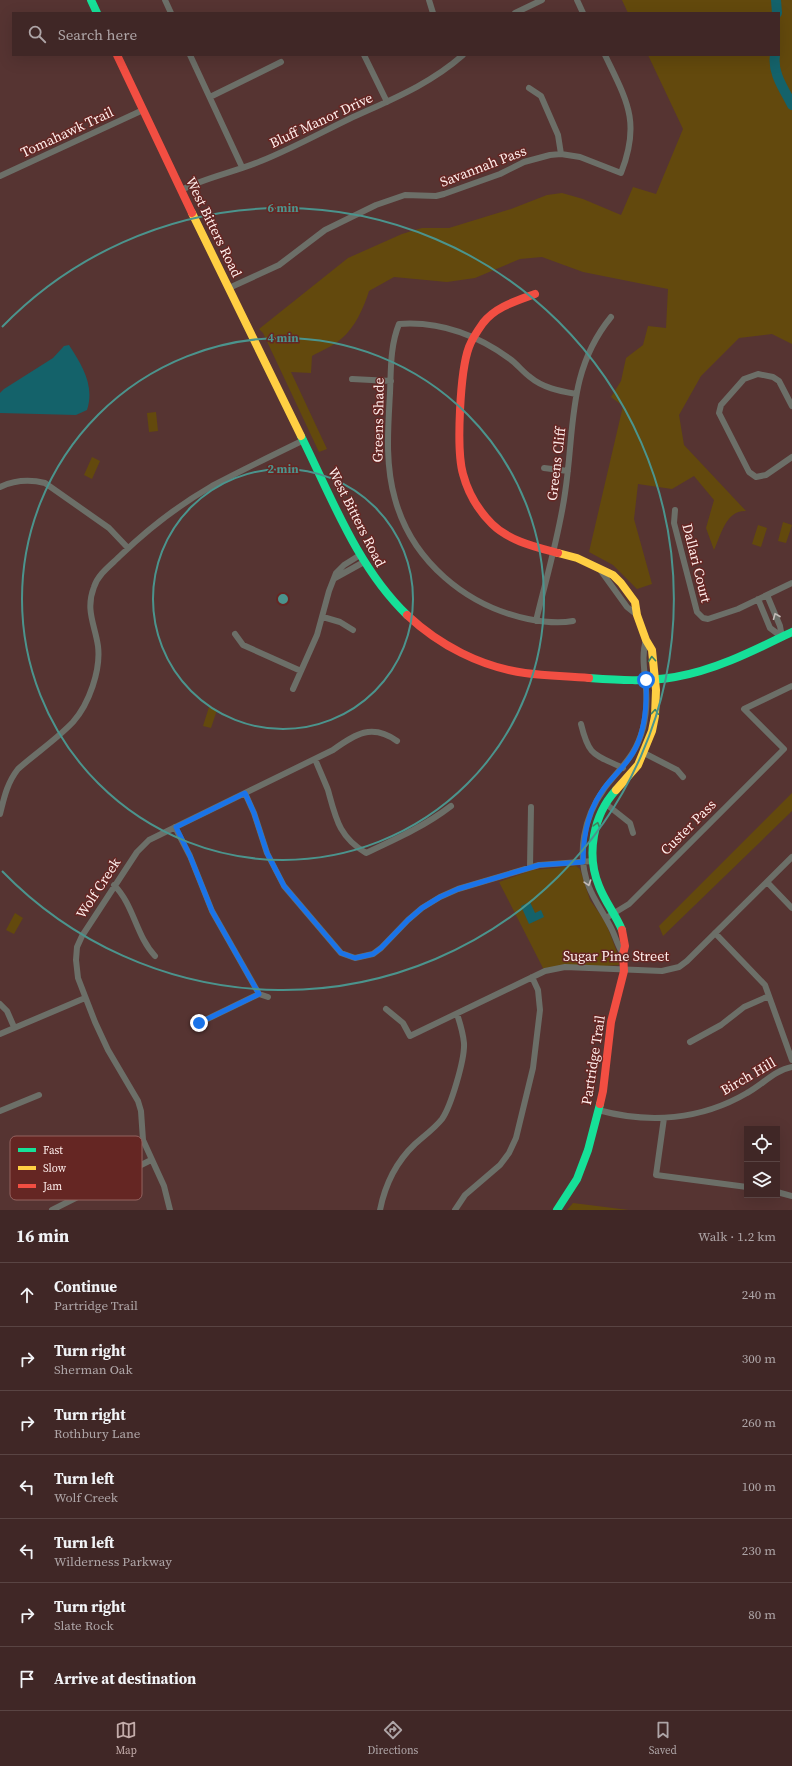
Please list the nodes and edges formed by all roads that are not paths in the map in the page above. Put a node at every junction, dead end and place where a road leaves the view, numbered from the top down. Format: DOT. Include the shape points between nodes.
graph roads {
  1 [pos="91,0"];
  2 [pos="165,0"];
  3 [pos="429,0"];
  4 [pos="542,0"];
  5 [pos="577,0"];
  6 [pos="97,12"];
  7 [pos="171,12"];
  8 [pos="433,12"];
  9 [pos="517,12"];
  10 [pos="583,12"];
  11 [pos="117,56"];
  12 [pos="190,56"];
  13 [pos="364,56"];
  14 [pos="462,56"];
  15 [pos="606,56"];
  16 [pos="281,62"];
  17 [pos="529,88"];
  18 [pos="210,97"];
  19 [pos="387,102"];
  20 [pos="143,110"];
  21 [pos="561,154"];
  22 [pos="242,167"];
  23 [pos="0,176"];
  24 [pos="181,190"];
  25 [pos="229,288"];
  26 [pos="535,294"];
  27 [pos="611,318"];
  28 [pos="474,337"];
  29 [pos="352,379"];
  30 [pos="391,381"];
  31 [pos="576,394"];
  32 [pos="792,406"];
  33 [pos="304,440"];
  34 [pos="792,457"];
  35 [pos="544,468"];
  36 [pos="568,471"];
  37 [pos="0,487"];
  38 [pos="675,510"];
  39 [pos="128,548"];
  40 [pos="553,550"];
  41 [pos="362,559"];
  42 [pos="601,571"];
  43 [pos="792,583"];
  44 [pos="624,587"];
  45 [pos="617,593"];
  46 [pos="767,595"];
  47 [pos="758,599"];
  48 [pos="637,615"];
  49 [pos="323,618"];
  50 [pos="536,621"];
  51 [pos="573,621"];
  52 [pos="353,630"];
  53 [pos="792,632"];
  54 [pos="235,634"];
  55 [pos="782,637"];
  56 [pos="646,640"];
  57 [pos="301,671"];
  58 [pos="646,680"];
  59 [pos="655,680"];
  60 [pos="792,686"];
  61 [pos="293,689"];
  62 [pos="581,724"];
  63 [pos="397,740"];
  64 [pos="644,753"];
  65 [pos="315,759"];
  66 [pos="623,768"];
  67 [pos="683,777"];
  68 [pos="606,787"];
  69 [pos="245,793"];
  70 [pos="613,793"];
  71 [pos="606,804"];
  72 [pos="451,806"];
  73 [pos="531,807"];
  74 [pos="0,814"];
  75 [pos="176,827"];
  76 [pos="633,833"];
  77 [pos="792,857"];
  78 [pos="593,861"];
  79 [pos="583,862"];
  80 [pos="530,867"];
  81 [pos="766,882"];
  82 [pos="114,885"];
  83 [pos="792,908"];
  84 [pos="614,913"];
  85 [pos="606,918"];
  86 [pos="715,933"];
  87 [pos="623,954"];
  88 [pos="155,956"];
  89 [pos="624,969"];
  90 [pos="532,977"];
  91 [pos="259,994"];
  92 [pos="769,996"];
  93 [pos="268,997"];
  94 [pos="85,998"];
  95 [pos="0,1004"];
  96 [pos="386,1009"];
  97 [pos="456,1014"];
  98 [pos="199,1023"];
  99 [pos="14,1027"];
  100 [pos="0,1034"];
  101 [pos="690,1042"];
  102 [pos="792,1060"];
  103 [pos="792,1066"];
  104 [pos="39,1095"];
  105 [pos="598,1110"];
  106 [pos="0,1111"];
  107 [pos="664,1118"];
  108 [pos="151,1160"];
  109 [pos="142,1165"];
  110 [pos="744,1186"];
  111 [pos="780,1193"];
  112 [pos="792,1196"];
  113 [pos="72,1200"];
  114 [pos="52,1210"];
  115 [pos="170,1210"];
  116 [pos="380,1210"];
  117 [pos="455,1210"];
  118 [pos="557,1210"];
  1 -- 6 [label="street"];
  2 -- 7 [label="street"];
  3 -- 8 [label="street"];
  4 -- 9 [label="street"];
  5 -- 10 [label="street"];
  11 -- 20 [label="street, West Bitters Road"];
  12 -- 18 [label="street"];
  13 -- 19 [label="street"];
  14 -- 19 [label="street, Bluff Manor Drive" via="427,82"];
  15 -- 21 [label="street, Savannah Pass" via="624,94 631,123 631,143 622,173 589,159"];
  16 -- 18 [label="street"];
  17 -- 21 [label="street" via="541,96 558,135"];
  18 -- 22 [label="street"];
  19 -- 22 [label="street, Bluff Manor Drive"];
  20 -- 23 [label="street, Tomahawk Trail"];
  20 -- 24 [label="street, West Bitters Road"];
  21 -- 25 [label="street, Savannah Pass" via="533,159 444,194 405,195 376,205 325,230 279,265"];
  22 -- 24 [label="street, Bluff Manor Drive"];
  24 -- 25 [label="street, West Bitters Road"];
  25 -- 33 [label="street, West Bitters Road"];
  26 -- 28 [label="street, Partridge Trail" via="494,312"];
  27 -- 31 [label="street, Greens Cliff" via="590,350"];
  28 -- 30 [label="street, Greens Shade" via="435,325 399,324 393,344"];
  28 -- 31 [label="street" via="493,347 538,383"];
  28 -- 40 [label="street, Partridge Trail" via="465,358 461,397 460,456 466,486 479,509 493,525 526,544"];
  29 -- 30 [label="street"];
  30 -- 50 [label="street, Greens Shade" via="387,450 391,481 404,525 417,547 436,570 464,593 503,613"];
  31 -- 36 [label="street, Greens Cliff"];
  32 -- 34 [label="street" via="779,382 773,377 758,374 744,379 720,405 719,413 749,472 756,477 766,475"];
  33 -- 39 [label="street" via="211,487 177,509"];
  33 -- 41 [label="street, West Bitters Road"];
  35 -- 36 [label="street"];
  36 -- 40 [label="street, Greens Cliff"];
  37 -- 39 [label="street" via="24,480 45,483 109,528"];
  38 -- 47 [label="street, Dallari Court" via="674,523 697,612 708,619"];
  39 -- 74 [label="street" via="100,576 91,596 90,618 99,658 92,690 73,721 14,774 5,793"];
  40 -- 42 [label="street, Partridge Trail" via="577,558"];
  40 -- 50 [label="street, Greens Cliff"];
  41 -- 49 [label="street" via="335,578 329,591"];
  41 -- 58 [label="street, West Bitters Road" via="388,597 406,615 441,642 465,654 510,670 534,674"];
  42 -- 44 [label="street, Partridge Trail" via="613,575"];
  42 -- 45 [label="street"];
  43 -- 46 [label="street"];
  44 -- 45 [label="street"];
  44 -- 48 [label="street, Partridge Trail" via="635,602"];
  45 -- 48 [label="street" via="627,607"];
  46 -- 47 [label="street"];
  55 -- 46 [label="street, one-way"];
  47 -- 55 [label="street" via="770,628"];
  48 -- 56 [label="street, Partridge Trail"];
  49 -- 52 [label="street" via="340,622"];
  49 -- 57 [label="street"];
  50 -- 51 [label="street, Greens Shade"];
  53 -- 55 [label="street, West Bitters Road"];
  54 -- 57 [label="street" via="243,645"];
  55 -- 59 [label="street, West Bitters Road" via="714,667"];
  56 -- 58 [label="street, Partridge Trail" via="643,649"];
  59 -- 56 [label="street, Partridge Trail, one-way" via="652,650"];
  57 -- 61 [label="street"];
  58 -- 59 [label="street, West Bitters Road"];
  58 -- 66 [label="street, Partridge Trail" via="643,728 635,749"];
  64 -- 59 [label="street, Partridge Trail, one-way" via="655,716"];
  60 -- 84 [label="street, Custer Pass" via="744,709 784,749 629,904"];
  62 -- 66 [label="street" via="585,741 592,752"];
  63 -- 65 [label="street, Wolf Creek" via="384,733 363,732"];
  64 -- 67 [label="street" via="678,770"];
  64 -- 70 [label="street, Partridge Trail" via="638,765"];
  65 -- 69 [label="street, Wolf Creek"];
  65 -- 72 [label="street" via="338,825 349,841 366,853 420,828"];
  66 -- 68 [label="street, Partridge Trail"];
  68 -- 70 [label="street"];
  68 -- 79 [label="street, Partridge Trail" via="588,821 583,845"];
  69 -- 75 [label="street, Wolf Creek"];
  69 -- 80 [label="street" via="267,853 284,886 341,953 355,958 373,954 408,920 440,897"];
  70 -- 71 [label="street, Partridge Trail"];
  71 -- 76 [label="street" via="630,823"];
  78 -- 71 [label="street, Partridge Trail, one-way" via="595,831"];
  73 -- 80 [label="street"];
  75 -- 82 [label="street, Wolf Creek" via="144,844"];
  75 -- 91 [label="street" via="212,911"];
  77 -- 81 [label="street, Sugar Pine Street"];
  78 -- 79 [label="street"];
  78 -- 84 [label="street, Partridge Trail" via="599,887"];
  79 -- 80 [label="street" via="550,863"];
  79 -- 85 [label="street, Partridge Trail, one-way" via="588,887"];
  81 -- 83 [label="street"];
  81 -- 86 [label="street, Sugar Pine Street"];
  82 -- 88 [label="street" via="126,900 148,948"];
  82 -- 94 [label="street, Wolf Creek" via="77,947 76,972"];
  84 -- 85 [label="street, Custer Pass"];
  84 -- 87 [label="street, Partridge Trail" via="623,933"];
  85 -- 87 [label="street, Partridge Trail"];
  86 -- 89 [label="street, Sugar Pine Street" via="679,967 662,971"];
  86 -- 92 [label="street" via="759,977"];
  87 -- 89 [label="street, Partridge Trail"];
  89 -- 90 [label="street, Sugar Pine Street" via="565,967"];
  89 -- 105 [label="street, Partridge Trail" via="611,1022 606,1053 606,1078"];
  90 -- 97 [label="street, Sugar Pine Street"];
  90 -- 117 [label="street" via="538,990 540,1010 533,1068 516,1138 500,1165 465,1195"];
  91 -- 93 [label="street"];
  91 -- 98 [label="street"];
  92 -- 101 [label="street" via="744,1006 721,1025"];
  92 -- 102 [label="street"];
  94 -- 99 [label="street"];
  94 -- 108 [label="street, Wolf Creek" via="108,1050 138,1101 143,1140"];
  95 -- 99 [label="street" via="7,1011"];
  96 -- 97 [label="street, Sugar Pine Street" via="403,1023 410,1036"];
  97 -- 116 [label="street" via="463,1036 464,1050 448,1108 440,1121 414,1145 398,1165 386,1187"];
  99 -- 100 [label="street"];
  103 -- 107 [label="street, Birch Hill" via="730,1102 692,1114"];
  104 -- 106 [label="street"];
  105 -- 107 [label="street, Birch Hill" via="640,1118"];
  105 -- 118 [label="street, Partridge Trail" via="580,1172"];
  107 -- 110 [label="street" via="656,1175"];
  108 -- 109 [label="street"];
  108 -- 115 [label="street, Wolf Creek" via="164,1186"];
  111 -- 112 [label="street"];
  113 -- 114 [label="street"];
}
